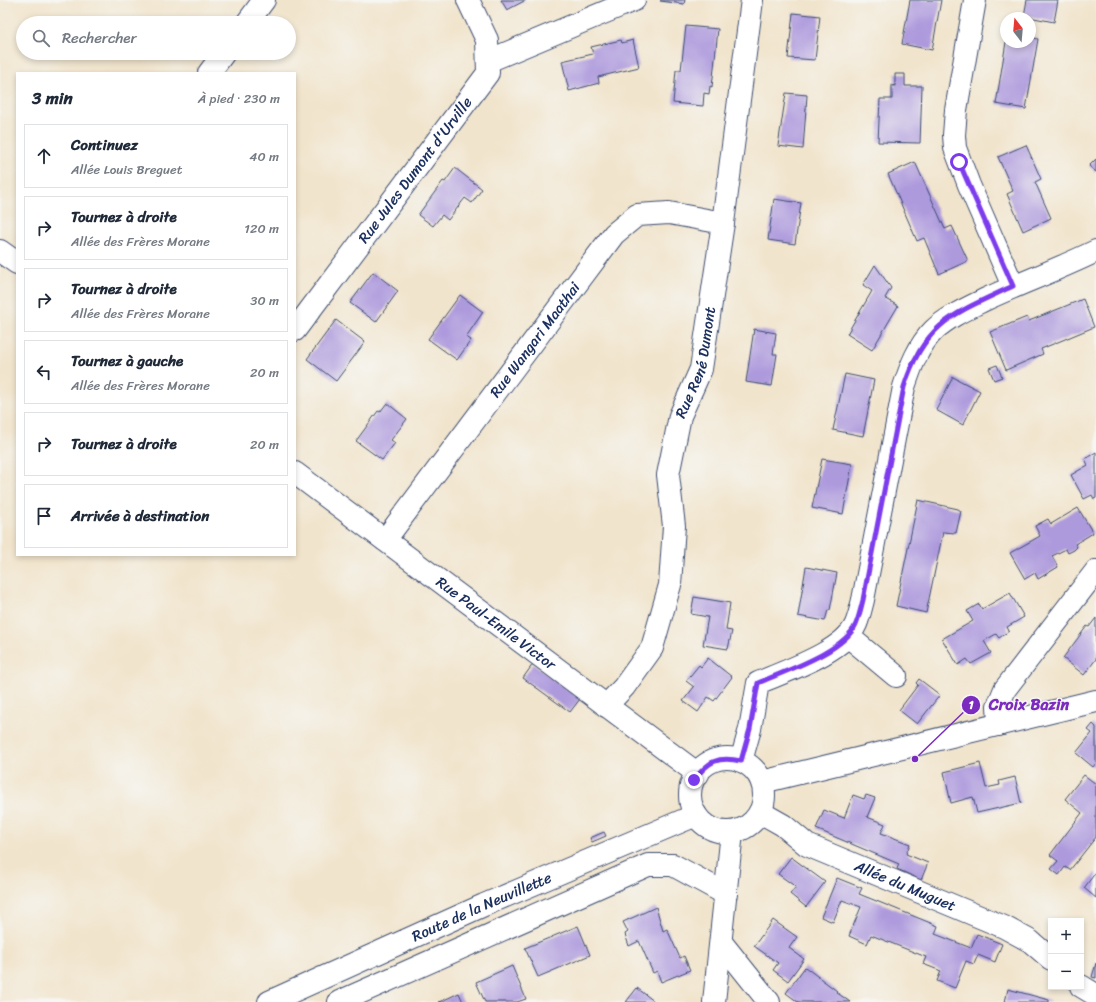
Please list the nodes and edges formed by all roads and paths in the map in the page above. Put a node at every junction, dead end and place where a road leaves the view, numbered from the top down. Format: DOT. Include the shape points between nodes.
graph roads {
  1 [pos="264,0"];
  2 [pos="468,0"];
  3 [pos="634,0"];
  4 [pos="752,0"];
  5 [pos="975,0"];
  6 [pos="251,16"];
  7 [pos="219,60"];
  8 [pos="488,61"];
  9 [pos="210,72"];
  10 [pos="723,223"];
  11 [pos="0,251"];
  12 [pos="1096,251"];
  13 [pos="16,263"];
  14 [pos="1013,286"];
  15 [pos="296,329"];
  16 [pos="296,473"];
  17 [pos="385,540"];
  18 [pos="1096,571"];
  19 [pos="848,636"];
  20 [pos="896,676"];
  21 [pos="1096,701"];
  22 [pos="606,706"];
  23 [pos="999,725"];
  24 [pos="741,761"];
  25 [pos="698,774"];
  26 [pos="762,782"];
  27 [pos="760,812"];
  28 [pos="696,815"];
  29 [pos="732,832"];
  30 [pos="726,894"];
  31 [pos="721,942"];
  32 [pos="1048,957"];
  33 [pos="1084,988"];
  34 [pos="1096,995"];
  35 [pos="269,1002"];
  36 [pos="339,1002"];
  37 [pos="714,1002"];
  38 [pos="769,1002"];
  1 -- 6 [label="street"];
  2 -- 8 [label="street, Rue Jules Dumont d'Urville" via="487,40"];
  3 -- 8 [label="street"];
  4 -- 10 [label="street, Rue René Dumont"];
  5 -- 14 [label="street" via="954,135 968,185"];
  7 -- 9 [label="street"];
  8 -- 15 [label="street, Rue Jules Dumont d'Urville" via="488,73"];
  10 -- 17 [label="street, Rue Wangari Maathai" via="669,213 637,215 614,234"];
  10 -- 22 [label="street, Rue René Dumont" via="701,369 680,416 668,475 674,526 670,585 652,648 624,687"];
  11 -- 13 [label="street"];
  12 -- 14 [label="street"];
  14 -- 19 [label="street" via="944,322 933,331 911,365 904,387 863,600 856,625"];
  16 -- 17 [label="street, Rue Paul-Emile Victor"];
  17 -- 22 [label="street, Rue Paul-Emile Victor"];
  18 -- 23 [label="street" via="1005,689 998,706"];
  19 -- 20 [label="street"];
  19 -- 24 [label="street" via="814,658 758,683"];
  21 -- 23 [label="street"];
  22 -- 25 [label="street, Rue Paul-Emile Victor"];
  23 -- 26 [label="street"];
  24 -- 25 [label="street" via="727,758 713,761"];
  24 -- 26 [label="street" via="754,769"];
  25 -- 28 [label="street" via="690,792 691,804"];
  26 -- 27 [label="street" via="764,798"];
  27 -- 29 [label="street" via="749,825"];
  27 -- 32 [label="street, Allée du Muguet" via="783,825 807,845 1004,928 1030,941"];
  28 -- 29 [label="street" via="705,825 718,831"];
  28 -- 35 [label="street, Route de la Neuvillette" via="469,912"];
  29 -- 30 [label="street"];
  30 -- 31 [label="street"];
  30 -- 36 [label="street, Route de la Neuvillette" via="673,865 648,865"];
  31 -- 37 [label="street"];
  31 -- 38 [label="street"];
  33 -- 34 [label="street"];
}
